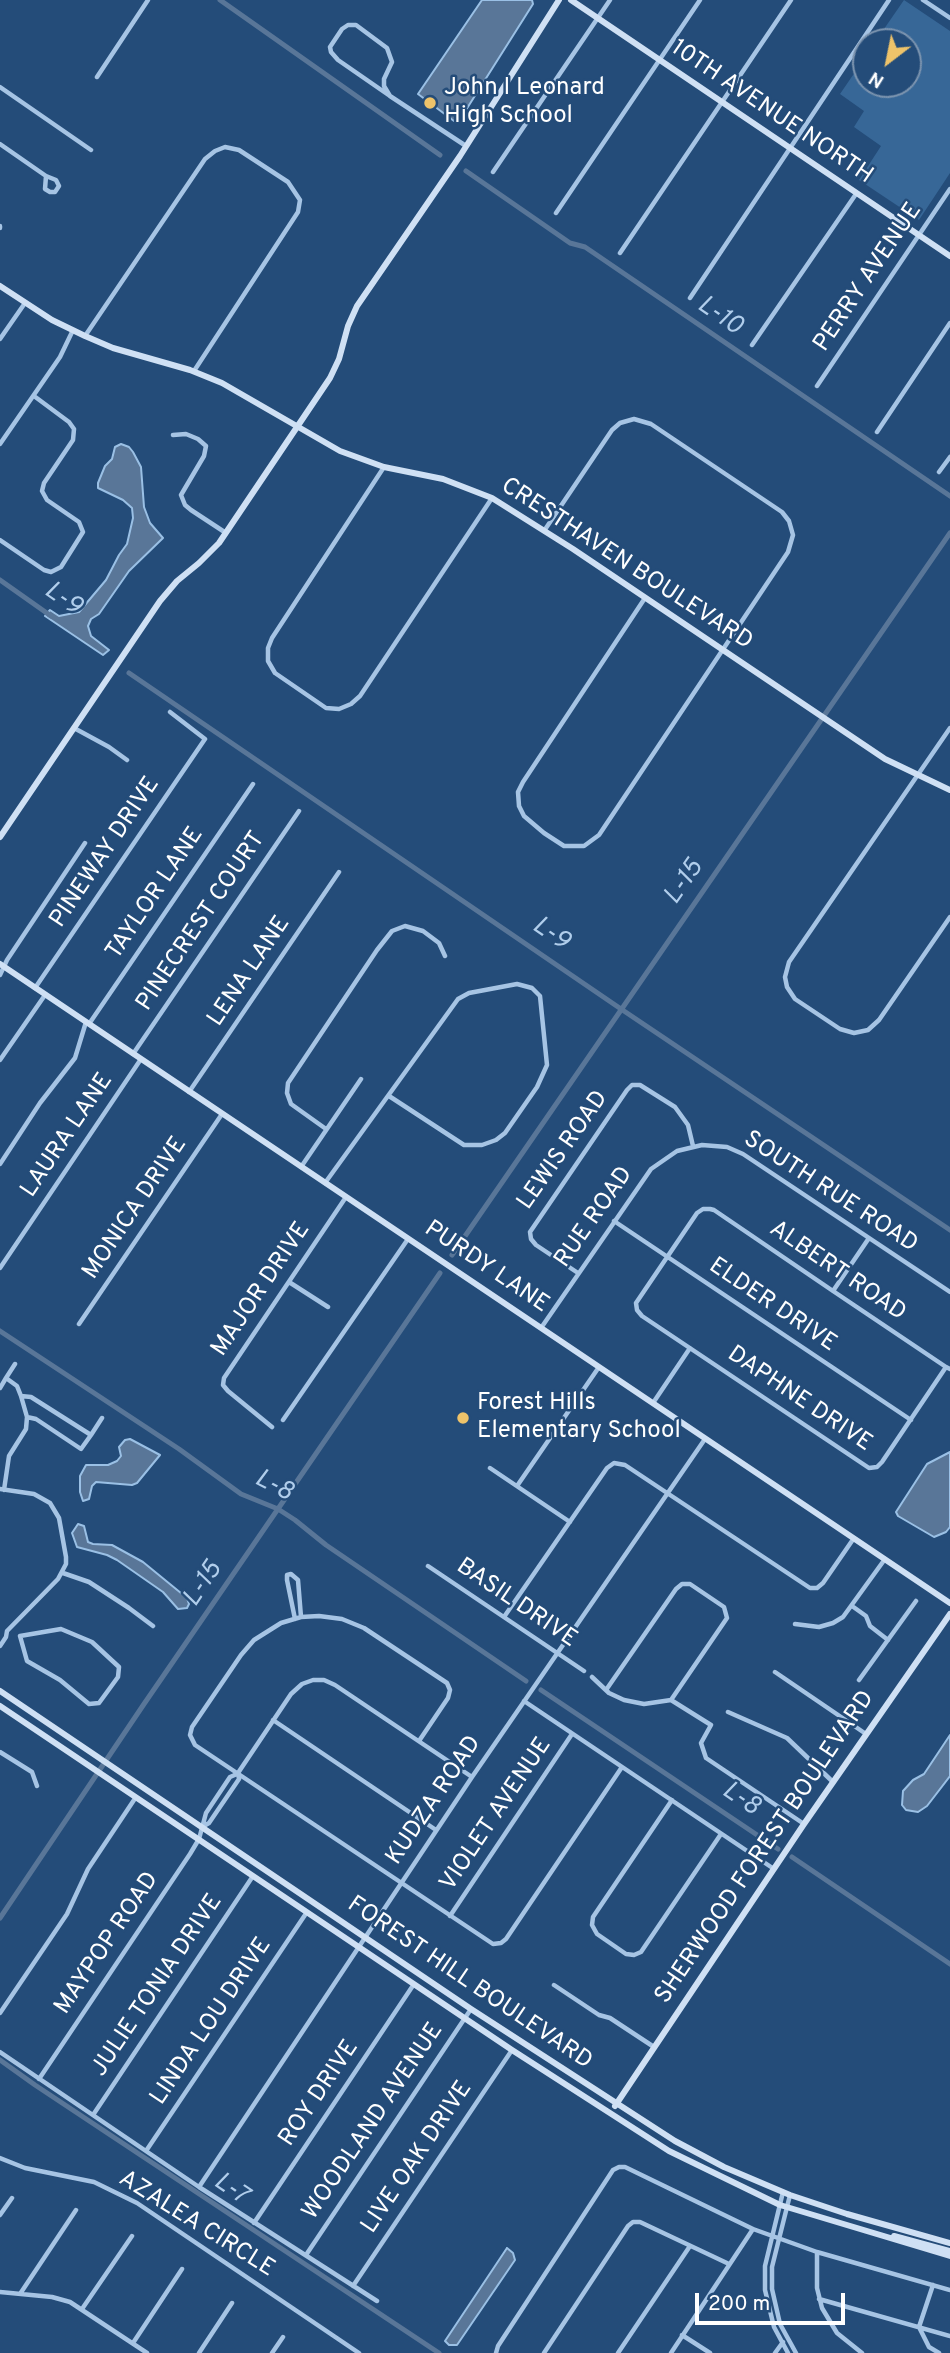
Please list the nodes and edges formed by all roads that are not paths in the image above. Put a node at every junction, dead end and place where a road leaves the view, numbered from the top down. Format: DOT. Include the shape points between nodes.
graph roads {
  1 [pos="148,0"];
  2 [pos="559,0"];
  3 [pos="571,0"];
  4 [pos="610,0"];
  5 [pos="701,0"];
  6 [pos="792,0"];
  7 [pos="889,0"];
  8 [pos="923,0"];
  9 [pos="950,18"];
  10 [pos="597,19"];
  11 [pos="660,60"];
  12 [pos="97,77"];
  13 [pos="0,87"];
  14 [pos="390,96"];
  15 [pos="722,102"];
  16 [pos="0,144"];
  17 [pos="466,146"];
  18 [pos="789,148"];
  19 [pos="91,150"];
  20 [pos="493,172"];
  21 [pos="46,176"];
  22 [pos="950,189"];
  23 [pos="856,194"];
  24 [pos="556,213"];
  25 [pos="919,235"];
  26 [pos="620,253"];
  27 [pos="950,257"];
  28 [pos="0,286"];
  29 [pos="690,298"];
  30 [pos="25,303"];
  31 [pos="950,323"];
  32 [pos="73,330"];
  33 [pos="85,336"];
  34 [pos="0,339"];
  35 [pos="752,345"];
  36 [pos="194,371"];
  37 [pos="817,386"];
  38 [pos="34,396"];
  39 [pos="297,427"];
  40 [pos="877,432"];
  41 [pos="173,435"];
  42 [pos="0,444"];
  43 [pos="950,457"];
  44 [pos="384,467"];
  45 [pos="939,472"];
  46 [pos="492,498"];
  47 [pos="544,531"];
  48 [pos="226,533"];
  49 [pos="0,540"];
  50 [pos="645,598"];
  51 [pos="722,651"];
  52 [pos="170,712"];
  53 [pos="74,728"];
  54 [pos="950,728"];
  55 [pos="127,760"];
  56 [pos="918,775"];
  57 [pos="253,783"];
  58 [pos="950,790"];
  59 [pos="299,811"];
  60 [pos="0,836"];
  61 [pos="85,844"];
  62 [pos="339,872"];
  63 [pos="950,917"];
  64 [pos="445,956"];
  65 [pos="2,966"];
  66 [pos="0,975"];
  67 [pos="35,988"];
  68 [pos="45,995"];
  69 [pos="87,1023"];
  70 [pos="133,1054"];
  71 [pos="141,1059"];
  72 [pos="0,1060"];
  73 [pos="361,1079"];
  74 [pos="189,1091"];
  75 [pos="389,1096"];
  76 [pos="222,1114"];
  77 [pos="326,1129"];
  78 [pos="693,1146"];
  79 [pos="0,1164"];
  80 [pos="301,1167"];
  81 [pos="325,1183"];
  82 [pos="346,1197"];
  83 [pos="614,1221"];
  84 [pos="869,1238"];
  85 [pos="408,1239"];
  86 [pos="667,1256"];
  87 [pos="0,1268"];
  88 [pos="578,1273"];
  89 [pos="289,1282"];
  90 [pos="833,1291"];
  91 [pos="950,1292"];
  92 [pos="328,1307"];
  93 [pos="79,1324"];
  94 [pos="541,1328"];
  95 [pos="690,1348"];
  96 [pos="15,1364"];
  97 [pos="599,1367"];
  98 [pos="948,1368"];
  99 [pos="6,1378"];
  100 [pos="0,1388"];
  101 [pos="20,1396"];
  102 [pos="653,1403"];
  103 [pos="27,1417"];
  104 [pos="102,1418"];
  105 [pos="284,1420"];
  106 [pos="911,1420"];
  107 [pos="272,1427"];
  108 [pos="91,1435"];
  109 [pos="705,1438"];
  110 [pos="490,1468"];
  111 [pos="517,1486"];
  112 [pos="2,1490"];
  113 [pos="667,1493"];
  114 [pos="570,1522"];
  115 [pos="854,1538"];
  116 [pos="885,1559"];
  117 [pos="428,1566"];
  118 [pos="62,1573"];
  119 [pos="916,1601"];
  120 [pos="950,1603"];
  121 [pos="852,1606"];
  122 [pos="950,1614"];
  123 [pos="302,1617"];
  124 [pos="504,1617"];
  125 [pos="295,1619"];
  126 [pos="795,1624"];
  127 [pos="153,1626"];
  128 [pos="61,1629"];
  129 [pos="3,1631"];
  130 [pos="888,1640"];
  131 [pos="0,1646"];
  132 [pos="557,1653"];
  133 [pos="583,1671"];
  134 [pos="775,1672"];
  135 [pos="592,1677"];
  136 [pos="859,1680"];
  137 [pos="606,1690"];
  138 [pos="0,1691"];
  139 [pos="524,1700"];
  140 [pos="671,1700"];
  141 [pos="0,1706"];
  142 [pos="728,1712"];
  143 [pos="274,1720"];
  144 [pos="572,1734"];
  145 [pos="866,1734"];
  146 [pos="419,1741"];
  147 [pos="0,1752"];
  148 [pos="622,1767"];
  149 [pos="238,1773"];
  150 [pos="472,1777"];
  151 [pos="833,1782"];
  152 [pos="37,1786"];
  153 [pos="136,1797"];
  154 [pos="672,1800"];
  155 [pos="804,1824"];
  156 [pos="202,1827"];
  157 [pos="436,1830"];
  158 [pos="721,1833"];
  159 [pos="199,1839"];
  160 [pos="774,1869"];
  161 [pos="253,1876"];
  162 [pos="401,1883"];
  163 [pos="307,1912"];
  164 [pos="450,1916"];
  165 [pos="365,1938"];
  166 [pos="359,1948"];
  167 [pos="414,1984"];
  168 [pos="554,1985"];
  169 [pos="471,2009"];
  170 [pos="0,2013"];
  171 [pos="465,2018"];
  172 [pos="654,2047"];
  173 [pos="512,2050"];
  174 [pos="0,2052"];
  175 [pos="39,2079"];
  176 [pos="616,2105"];
  177 [pos="610,2113"];
  178 [pos="93,2115"];
  179 [pos="146,2151"];
  180 [pos="0,2158"];
  181 [pos="199,2187"];
  182 [pos="786,2194"];
  183 [pos="12,2198"];
  184 [pos="783,2206"];
  185 [pos="76,2210"];
  186 [pos="0,2215"];
  187 [pos="254,2223"];
  188 [pos="752,2229"];
  189 [pos="132,2236"];
  190 [pos="772,2236"];
  191 [pos="778,2238"];
  192 [pos="950,2243"];
  193 [pos="690,2246"];
  194 [pos="817,2252"];
  195 [pos="950,2253"];
  196 [pos="306,2255"];
  197 [pos="729,2264"];
  198 [pos="182,2269"];
  199 [pos="933,2285"];
  200 [pos="353,2286"];
  201 [pos="950,2290"];
  202 [pos="0,2292"];
  203 [pos="772,2293"];
  204 [pos="20,2294"];
  205 [pos="766,2294"];
  206 [pos="819,2299"];
  207 [pos="377,2301"];
  208 [pos="232,2303"];
  209 [pos="82,2309"];
  210 [pos="919,2327"];
  211 [pos="682,2335"];
  212 [pos="950,2336"];
  213 [pos="283,2337"];
  214 [pos="786,2338"];
  215 [pos="133,2343"];
  216 [pos="782,2344"];
  217 [pos="347,2345"];
  218 [pos="144,2352"];
  219 [pos="199,2353"];
  220 [pos="272,2353"];
  221 [pos="341,2353"];
  222 [pos="359,2353"];
  223 [pos="496,2353"];
  224 [pos="544,2353"];
  225 [pos="618,2353"];
  226 [pos="671,2353"];
  227 [pos="710,2353"];
  228 [pos="775,2353"];
  229 [pos="788,2353"];
  230 [pos="796,2353"];
  231 [pos="862,2353"];
  232 [pos="939,2353"];
  1 -- 12 [label="street"];
  2 -- 17 [label="street"];
  3 -- 10 [label="street, 10TH AVENUE NORTH"];
  4 -- 10 [label="street"];
  5 -- 11 [label="street"];
  6 -- 15 [label="street"];
  7 -- 18 [label="street"];
  8 -- 9 [label="street"];
  10 -- 11 [label="street, 10TH AVENUE NORTH"];
  10 -- 20 [label="street"];
  11 -- 15 [label="street, 10TH AVENUE NORTH"];
  11 -- 24 [label="street"];
  13 -- 19 [label="street"];
  14 -- 14 [label="street" via="384,86 391,62 387,48 356,25 348,25 330,47 331,52"];
  14 -- 17 [label="street"];
  15 -- 18 [label="street, 10TH AVENUE NORTH"];
  15 -- 26 [label="street"];
  16 -- 21 [label="street"];
  17 -- 39 [label="street" via="357,306 334,371"];
  18 -- 23 [label="street, 10TH AVENUE NORTH"];
  18 -- 29 [label="street"];
  22 -- 25 [label="street, PERRY AVENUE"];
  23 -- 25 [label="street, 10TH AVENUE NORTH"];
  23 -- 35 [label="street"];
  25 -- 27 [label="street, 10TH AVENUE NORTH"];
  25 -- 37 [label="street, PERRY AVENUE"];
  28 -- 30 [label="street, CRESTHAVEN BOULEVARD"];
  30 -- 32 [label="street, CRESTHAVEN BOULEVARD"];
  30 -- 34 [label="street"];
  31 -- 40 [label="street"];
  32 -- 33 [label="street, CRESTHAVEN BOULEVARD"];
  32 -- 38 [label="street"];
  33 -- 36 [label="street, CRESTHAVEN BOULEVARD"];
  33 -- 36 [label="street" via="205,159 225,147 239,150 292,187 300,200 298,212"];
  36 -- 39 [label="street, CRESTHAVEN BOULEVARD"];
  38 -- 42 [label="street"];
  38 -- 49 [label="street" via="69,422 75,433 42,491 47,500 79,522 83,532 61,567 51,572"];
  39 -- 44 [label="street, CRESTHAVEN BOULEVARD" via="340,451"];
  39 -- 48 [label="street"];
  41 -- 48 [label="street" via="186,434 206,446 181,495 185,505"];
  43 -- 45 [label="street"];
  44 -- 46 [label="street, CRESTHAVEN BOULEVARD" via="443,479"];
  44 -- 46 [label="street" via="269,645 273,671 330,708 339,709 357,699"];
  46 -- 47 [label="street, CRESTHAVEN BOULEVARD"];
  47 -- 50 [label="street, CRESTHAVEN BOULEVARD"];
  47 -- 51 [label="street" via="612,430 637,419 782,512 793,535 788,552"];
  48 -- 53 [label="street" via="160,601"];
  50 -- 51 [label="street, CRESTHAVEN BOULEVARD"];
  50 -- 51 [label="street" via="521,785 517,795 520,810 544,833 572,847 597,838"];
  51 -- 56 [label="street, CRESTHAVEN BOULEVARD" via="885,759"];
  52 -- 67 [label="street, PINEWAY DRIVE" via="205,738"];
  53 -- 55 [label="street"];
  53 -- 60 [label="street"];
  54 -- 56 [label="street"];
  56 -- 58 [label="street, CRESTHAVEN BOULEVARD"];
  56 -- 63 [label="street" via="787,966 790,994 850,1033 874,1026"];
  57 -- 69 [label="street, TAYLOR LANE"];
  59 -- 70 [label="street, PINECREST COURT"];
  61 -- 65 [label="street"];
  62 -- 74 [label="street, LENA LANE"];
  64 -- 77 [label="street" via="439,943 423,931 405,926 392,931 377,950 288,1083 291,1104"];
  65 -- 66 [label="street"];
  65 -- 67 [label="street, PURDY LANE"];
  67 -- 68 [label="street, PURDY LANE"];
  68 -- 69 [label="street, PURDY LANE"];
  68 -- 72 [label="street"];
  69 -- 70 [label="street, PURDY LANE"];
  69 -- 79 [label="street, TAYLOR LANE" via="75,1058"];
  70 -- 71 [label="street, PURDY LANE"];
  71 -- 74 [label="street, PURDY LANE"];
  71 -- 87 [label="street, LAURA LANE"];
  73 -- 77 [label="street"];
  74 -- 76 [label="street, PURDY LANE"];
  75 -- 75 [label="street" via="461,996 517,984 540,996 547,1065 502,1136 482,1145 464,1145"];
  75 -- 81 [label="street"];
  76 -- 80 [label="street, PURDY LANE"];
  76 -- 93 [label="street, MONICA DRIVE"];
  77 -- 80 [label="street"];
  78 -- 83 [label="street, RUE ROAD" via="668,1155 651,1168"];
  78 -- 84 [label="street, SOUTH RUE ROAD" via="720,1146 743,1154"];
  78 -- 88 [label="street, LEWIS ROAD" via="680,1112 643,1086 626,1090 532,1228 536,1245"];
  80 -- 81 [label="street, PURDY LANE"];
  81 -- 82 [label="street, PURDY LANE"];
  82 -- 85 [label="street, PURDY LANE"];
  82 -- 89 [label="street, MAJOR DRIVE"];
  83 -- 86 [label="street, ELDER DRIVE"];
  83 -- 88 [label="street, RUE ROAD"];
  84 -- 90 [label="street"];
  84 -- 91 [label="street, SOUTH RUE ROAD"];
  85 -- 94 [label="street, PURDY LANE"];
  85 -- 105 [label="street"];
  86 -- 90 [label="street, ALBERT ROAD" via="697,1213 714,1210"];
  86 -- 95 [label="street, DAPHNE DRIVE" via="638,1299 637,1310"];
  86 -- 106 [label="street, ELDER DRIVE"];
  88 -- 94 [label="street, RUE ROAD"];
  89 -- 92 [label="street"];
  89 -- 107 [label="street, MAJOR DRIVE" via="223,1385"];
  90 -- 98 [label="street, ALBERT ROAD"];
  94 -- 97 [label="street, PURDY LANE"];
  95 -- 102 [label="street"];
  95 -- 106 [label="street, DAPHNE DRIVE" via="869,1468 880,1465"];
  96 -- 99 [label="street"];
  97 -- 102 [label="street, PURDY LANE"];
  97 -- 111 [label="street"];
  98 -- 106 [label="street, DAPHNE DRIVE"];
  99 -- 100 [label="street"];
  99 -- 101 [label="street" via="17,1386"];
  101 -- 103 [label="street"];
  101 -- 108 [label="street" via="31,1397"];
  102 -- 109 [label="street, PURDY LANE"];
  103 -- 108 [label="street" via="82,1449"];
  103 -- 112 [label="street" via="26,1429 9,1456"];
  104 -- 108 [label="street"];
  109 -- 113 [label="street, KUDZA ROAD"];
  109 -- 115 [label="street, PURDY LANE"];
  110 -- 111 [label="street"];
  111 -- 114 [label="street"];
  112 -- 118 [label="street" via="44,1498 55,1510 66,1546"];
  113 -- 114 [label="street" via="625,1465 614,1463"];
  113 -- 115 [label="street" via="810,1588 823,1583"];
  113 -- 132 [label="street, KUDZA ROAD"];
  114 -- 124 [label="street"];
  115 -- 116 [label="street, PURDY LANE"];
  116 -- 120 [label="street, PURDY LANE"];
  116 -- 121 [label="street"];
  117 -- 124 [label="street, BASIL DRIVE"];
  118 -- 127 [label="street" via="89,1582"];
  118 -- 129 [label="street"];
  119 -- 130 [label="street"];
  121 -- 126 [label="street" via="827,1626"];
  121 -- 130 [label="street"];
  122 -- 145 [label="street, SHERWOOD FOREST BOULEVARD"];
  123 -- 125 [label="street"];
  123 -- 125 [label="street" via="298,1580 287,1575"];
  123 -- 146 [label="street" via="331,1617 364,1628 444,1681 450,1690 447,1699"];
  124 -- 132 [label="street, BASIL DRIVE"];
  125 -- 149 [label="street" via="260,1635 192,1727 195,1745"];
  128 -- 128 [label="street" via="20,1636 27,1661 89,1704 99,1703 118,1677 118,1667 92,1642"];
  129 -- 131 [label="street" via="6,1637"];
  130 -- 136 [label="street"];
  132 -- 133 [label="street, BASIL DRIVE"];
  132 -- 139 [label="street, KUDZA ROAD"];
  134 -- 145 [label="street"];
  135 -- 137 [label="street, BASIL DRIVE"];
  137 -- 140 [label="street, BASIL DRIVE" via="636,1703"];
  137 -- 140 [label="street" via="676,1589 693,1585 726,1611 726,1622"];
  138 -- 156 [label="street, FOREST HILL BOULEVARD"];
  139 -- 144 [label="street"];
  139 -- 150 [label="street, KUDZA ROAD"];
  140 -- 155 [label="street" via="710,1725 701,1742 706,1758"];
  141 -- 153 [label="street, FOREST HILL BOULEVARD"];
  142 -- 151 [label="street" via="787,1738"];
  143 -- 146 [label="street, MAYPOP ROAD" via="296,1688 309,1681 324,1681"];
  143 -- 149 [label="street, MAYPOP ROAD"];
  143 -- 157 [label="street"];
  144 -- 148 [label="street"];
  144 -- 164 [label="street, VIOLET AVENUE"];
  145 -- 151 [label="street, SHERWOOD FOREST BOULEVARD"];
  146 -- 150 [label="street, MAYPOP ROAD"];
  147 -- 152 [label="street" via="32,1772"];
  148 -- 154 [label="street"];
  148 -- 164 [label="street" via="506,1939 490,1942"];
  149 -- 156 [label="street, MAYPOP ROAD" via="230,1777"];
  149 -- 162 [label="street"];
  150 -- 157 [label="street, KUDZA ROAD"];
  151 -- 155 [label="street, SHERWOOD FOREST BOULEVARD"];
  153 -- 159 [label="street, FOREST HILL BOULEVARD"];
  153 -- 170 [label="street" via="88,1869 67,1914"];
  154 -- 158 [label="street"];
  154 -- 158 [label="street" via="593,1917 593,1928 626,1954 643,1950"];
  155 -- 160 [label="street, SHERWOOD FOREST BOULEVARD"];
  156 -- 159 [label="street, MAYPOP ROAD"];
  156 -- 165 [label="street, FOREST HILL BOULEVARD"];
  157 -- 162 [label="street, KUDZA ROAD"];
  158 -- 160 [label="street"];
  159 -- 161 [label="street, FOREST HILL BOULEVARD"];
  159 -- 175 [label="street, MAYPOP ROAD"];
  160 -- 172 [label="street, SHERWOOD FOREST BOULEVARD"];
  161 -- 163 [label="street, FOREST HILL BOULEVARD"];
  161 -- 178 [label="street, JULIE TONIA DRIVE"];
  162 -- 164 [label="street"];
  162 -- 165 [label="street, KUDZA ROAD"];
  163 -- 166 [label="street, FOREST HILL BOULEVARD"];
  163 -- 179 [label="street, LINDA LOU DRIVE"];
  165 -- 166 [label="street, KUDZA ROAD"];
  165 -- 169 [label="street, FOREST HILL BOULEVARD"];
  166 -- 167 [label="street, FOREST HILL BOULEVARD"];
  166 -- 181 [label="street, KUDZA ROAD"];
  167 -- 171 [label="street, FOREST HILL BOULEVARD"];
  167 -- 187 [label="street, ROY DRIVE"];
  168 -- 172 [label="street"];
  169 -- 171 [label="street, WOODLAND AVENUE"];
  169 -- 176 [label="street, FOREST HILL BOULEVARD"];
  171 -- 173 [label="street, FOREST HILL BOULEVARD"];
  171 -- 196 [label="street, WOODLAND AVENUE"];
  172 -- 176 [label="street, SHERWOOD FOREST BOULEVARD"];
  173 -- 177 [label="street, FOREST HILL BOULEVARD"];
  173 -- 200 [label="street, LIVE OAK DRIVE"];
  174 -- 175 [label="street"];
  175 -- 178 [label="street"];
  176 -- 177 [label="street, SHERWOOD FOREST BOULEVARD"];
  176 -- 182 [label="street, FOREST HILL BOULEVARD" via="699,2154"];
  177 -- 184 [label="street, FOREST HILL BOULEVARD" via="695,2165"];
  178 -- 179 [label="street"];
  179 -- 181 [label="street"];
  180 -- 217 [label="street, AZALEA CIRCLE" via="25,2168 94,2182 137,2203"];
  181 -- 187 [label="street"];
  182 -- 184 [label="street"];
  182 -- 192 [label="street, FOREST HILL BOULEVARD"];
  183 -- 186 [label="street"];
  184 -- 190 [label="street"];
  184 -- 191 [label="street"];
  184 -- 195 [label="street, FOREST HILL BOULEVARD"];
  185 -- 204 [label="street"];
  187 -- 196 [label="street"];
  188 -- 190 [label="street"];
  188 -- 197 [label="street"];
  188 -- 223 [label="street" via="619,2167"];
  189 -- 209 [label="street"];
  190 -- 191 [label="street"];
  190 -- 205 [label="street" via="765,2266"];
  191 -- 194 [label="street"];
  191 -- 203 [label="street"];
  193 -- 197 [label="street"];
  193 -- 224 [label="street" via="633,2222"];
  193 -- 225 [label="street"];
  194 -- 199 [label="street"];
  194 -- 206 [label="street"];
  196 -- 200 [label="street"];
  197 -- 211 [label="street"];
  198 -- 215 [label="street"];
  199 -- 201 [label="street"];
  199 -- 210 [label="street"];
  200 -- 207 [label="street"];
  202 -- 204 [label="street"];
  203 -- 205 [label="street"];
  203 -- 214 [label="street"];
  204 -- 209 [label="street" via="61,2299"];
  205 -- 216 [label="street"];
  206 -- 210 [label="street"];
  206 -- 231 [label="street" via="837,2333"];
  208 -- 219 [label="street"];
  209 -- 215 [label="street"];
  210 -- 212 [label="street"];
  210 -- 232 [label="street" via="929,2347"];
  211 -- 226 [label="street"];
  211 -- 227 [label="street"];
  213 -- 220 [label="street"];
  214 -- 216 [label="street"];
  214 -- 230 [label="street"];
  215 -- 218 [label="street"];
  216 -- 228 [label="street"];
  216 -- 229 [label="street"];
  217 -- 221 [label="street"];
  217 -- 222 [label="street, AZALEA CIRCLE"];
}
